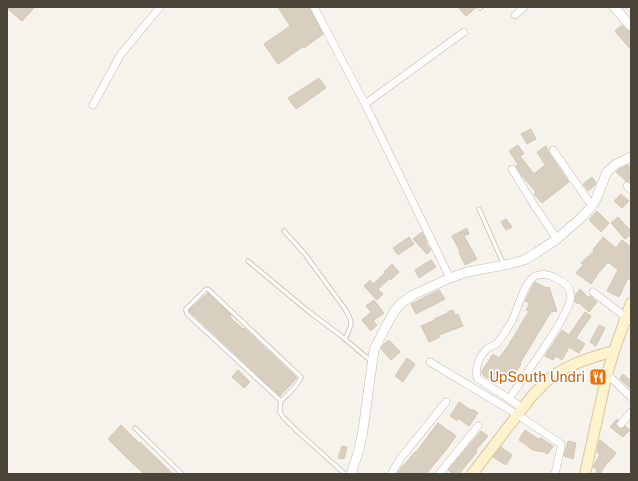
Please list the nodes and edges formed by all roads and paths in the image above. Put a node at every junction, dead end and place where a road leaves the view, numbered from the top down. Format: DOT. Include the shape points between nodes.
graph roads {
  1 [pos="160,7"];
  2 [pos="314,7"];
  3 [pos="524,7"];
  4 [pos="614,7"];
  5 [pos="515,15"];
  6 [pos="631,26"];
  7 [pos="464,32"];
  8 [pos="365,104"];
  9 [pos="94,105"];
  10 [pos="554,150"];
  11 [pos="631,157"];
  12 [pos="512,169"];
  13 [pos="592,206"];
  14 [pos="479,209"];
  15 [pos="284,231"];
  16 [pos="557,239"];
  17 [pos="248,261"];
  18 [pos="505,265"];
  19 [pos="450,278"];
  20 [pos="593,292"];
  21 [pos="631,303"];
  22 [pos="628,319"];
  23 [pos="345,339"];
  24 [pos="614,351"];
  25 [pos="372,362"];
  26 [pos="430,362"];
  27 [pos="607,374"];
  28 [pos="631,397"];
  29 [pos="509,399"];
  30 [pos="281,401"];
  31 [pos="446,402"];
  32 [pos="520,411"];
  33 [pos="631,412"];
  34 [pos="621,424"];
  35 [pos="478,426"];
  36 [pos="135,428"];
  37 [pos="182,474"];
  38 [pos="345,474"];
  39 [pos="351,474"];
  40 [pos="391,474"];
  41 [pos="438,474"];
  42 [pos="472,474"];
  43 [pos="555,474"];
  44 [pos="585,474"];
  1 -- 9 [label="street" via="121,54"];
  2 -- 8 [label="street"];
  3 -- 5 [label="street"];
  4 -- 6 [label="street"];
  7 -- 8 [label="street"];
  8 -- 19 [label="street"];
  10 -- 13 [label="street"];
  11 -- 13 [label="street" via="616,164 607,172"];
  12 -- 16 [label="street"];
  13 -- 16 [label="street"];
  14 -- 18 [label="lane"];
  15 -- 23 [label="lane" via="304,253 351,319 351,326"];
  16 -- 18 [label="street" via="524,260"];
  17 -- 23 [label="lane"];
  18 -- 19 [label="street"];
  19 -- 25 [label="street" via="400,304 377,343"];
  20 -- 22 [label="street"];
  21 -- 22 [label="main road"];
  22 -- 24 [label="main road"];
  23 -- 25 [label="lane"];
  24 -- 27 [label="main road"];
  24 -- 32 [label="main road" via="558,373 542,386"];
  25 -- 39 [label="street" via="363,430"];
  26 -- 32 [label="street"];
  27 -- 28 [label="street"];
  27 -- 44 [label="main road"];
  29 -- 29 [label="street" via="477,378 477,364 482,355 497,343 512,321 519,300 530,281 535,276 548,275 569,288 570,302 551,337"];
  29 -- 32 [label="street"];
  30 -- 30 [label="lane" via="301,377 209,290 205,290 186,309 187,314"];
  30 -- 38 [label="lane" via="280,412 287,421"];
  31 -- 40 [label="street"];
  32 -- 42 [label="main road"];
  32 -- 43 [label="street" via="561,444"];
  33 -- 34 [label="street"];
  35 -- 41 [label="street"];
  36 -- 37 [label="lane"];
}
